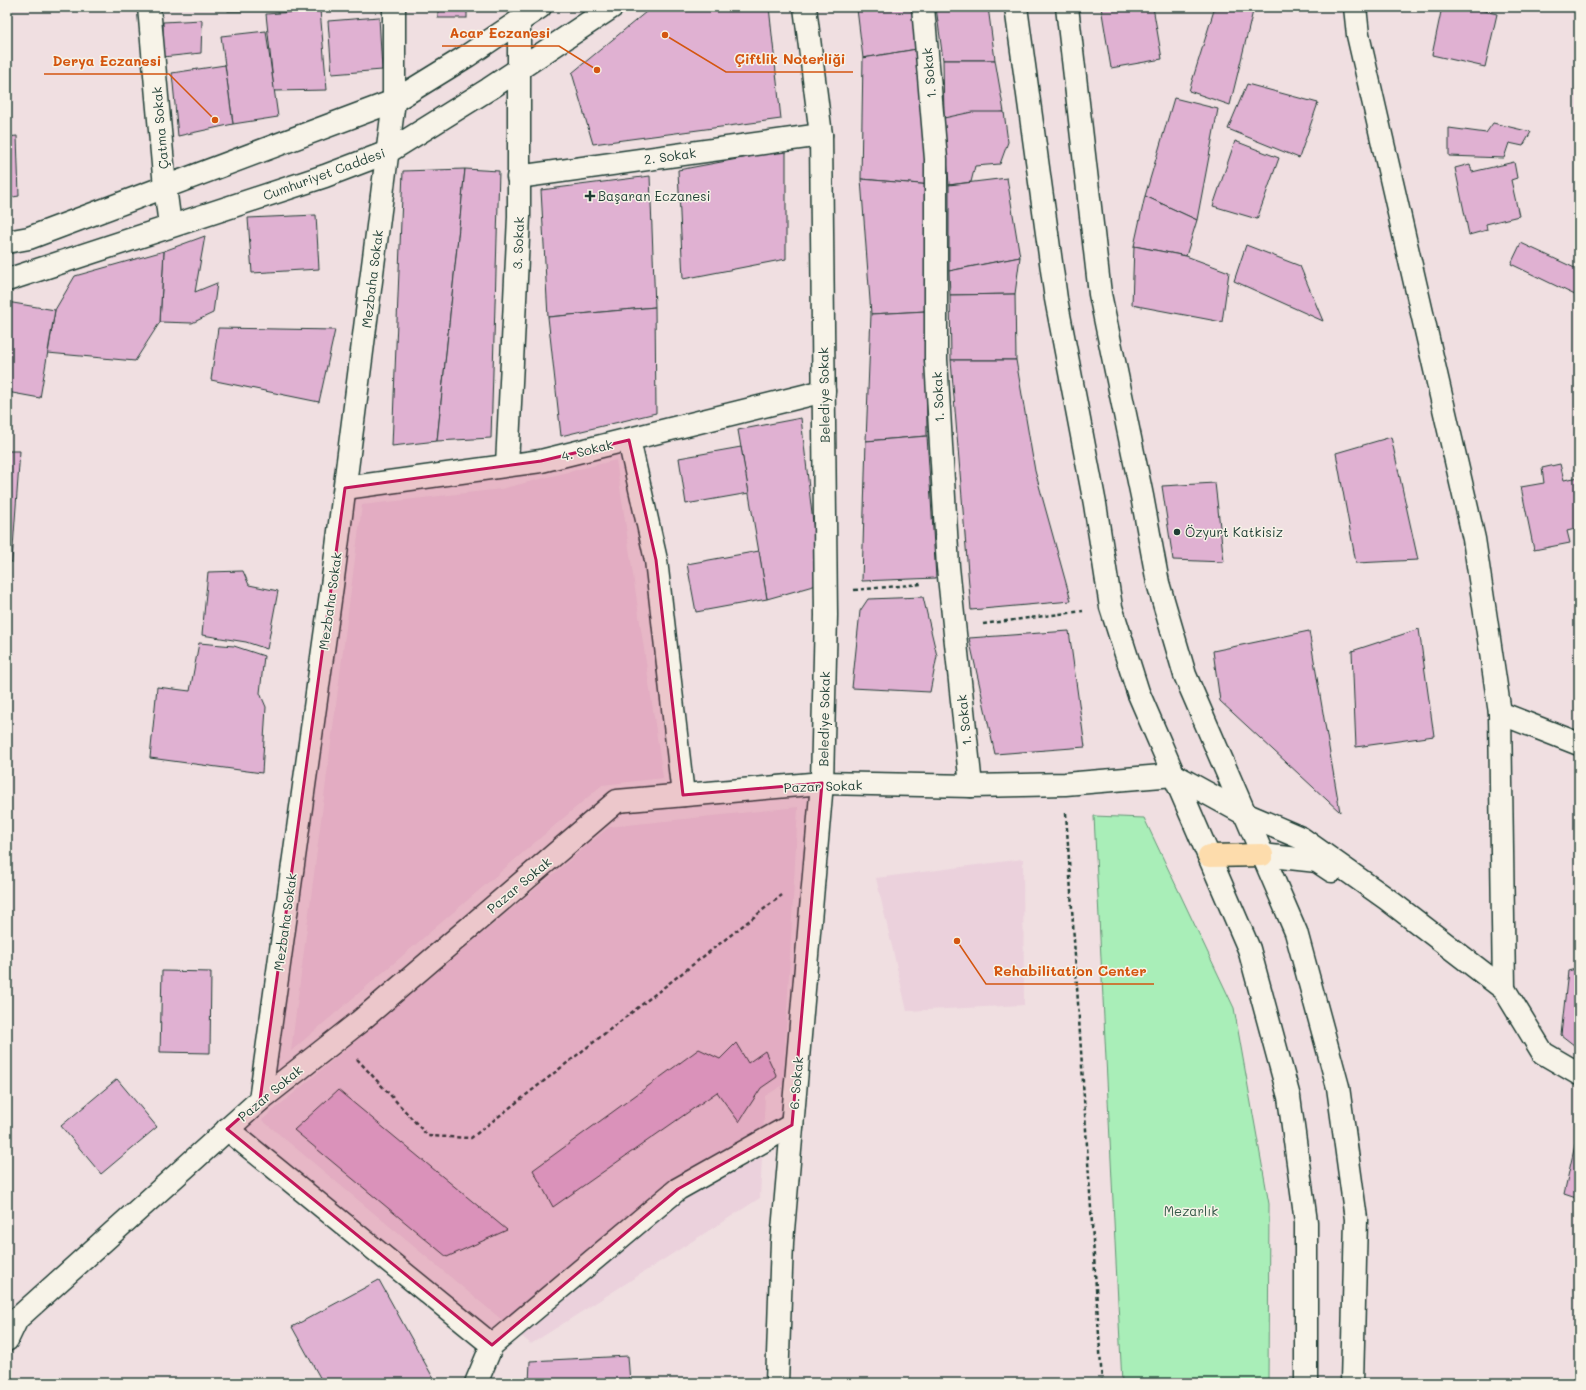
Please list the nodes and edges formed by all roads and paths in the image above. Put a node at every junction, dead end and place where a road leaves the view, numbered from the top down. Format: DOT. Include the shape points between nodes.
graph roads {
  1 [pos="149,7"];
  2 [pos="394,7"];
  3 [pos="540,7"];
  4 [pos="612,7"];
  5 [pos="805,7"];
  6 [pos="923,7"];
  7 [pos="1016,7"];
  8 [pos="1067,7"];
  9 [pos="1355,7"];
  10 [pos="519,21"];
  11 [pos="519,69"];
  12 [pos="394,101"];
  13 [pos="821,135"];
  14 [pos="388,152"];
  15 [pos="518,177"];
  16 [pos="165,188"];
  17 [pos="170,225"];
  18 [pos="7,242"];
  19 [pos="7,280"];
  20 [pos="824,391"];
  21 [pos="629,440"];
  22 [pos="508,465"];
  23 [pos="345,488"];
  24 [pos="950,581"];
  25 [pos="826,592"];
  26 [pos="1112,607"];
  27 [pos="955,628"];
  28 [pos="1500,713"];
  29 [pos="1579,744"];
  30 [pos="1174,775"];
  31 [pos="822,783"];
  32 [pos="1064,784"];
  33 [pos="971,786"];
  34 [pos="683,795"];
  35 [pos="1245,814"];
  36 [pos="1262,855"];
  37 [pos="1209,856"];
  38 [pos="814,870"];
  39 [pos="1504,989"];
  40 [pos="337,1038"];
  41 [pos="1579,1074"];
  42 [pos="260,1100"];
  43 [pos="792,1125"];
  44 [pos="227,1129"];
  45 [pos="7,1340"];
  46 [pos="492,1345"];
  47 [pos="476,1383"];
  48 [pos="777,1383"];
  49 [pos="1102,1383"];
  50 [pos="1306,1383"];
  51 [pos="1352,1383"];
  1 -- 16 [label="street, Çatma Sokak"];
  2 -- 12 [label="street, Mezbaha Sokak"];
  3 -- 10 [label="street"];
  4 -- 11 [label="street, Cumhuriyet Caddesi"];
  5 -- 13 [label="street, Belediye Sokak"];
  6 -- 24 [label="street, 1. Sokak" via="936,159 936,359"];
  7 -- 26 [label="street" via="1056,299"];
  8 -- 35 [label="street" via="1100,294 1158,583 1185,675"];
  9 -- 28 [label="street" via="1358,35 1474,539"];
  10 -- 11 [label="street, 3. Sokak"];
  10 -- 12 [label="street"];
  11 -- 14 [label="street, Cumhuriyet Caddesi"];
  11 -- 15 [label="street, 3. Sokak"];
  12 -- 14 [label="street, Mezbaha Sokak"];
  12 -- 16 [label="street"];
  13 -- 15 [label="street, 2. Sokak"];
  13 -- 20 [label="street, Belediye Sokak"];
  14 -- 17 [label="street, Cumhuriyet Caddesi" via="325,176"];
  14 -- 23 [label="street, Mezbaha Sokak"];
  15 -- 22 [label="street, 3. Sokak" via="519,217"];
  16 -- 17 [label="street, Çatma Sokak"];
  16 -- 18 [label="street" via="29,238"];
  17 -- 19 [label="street, Cumhuriyet Caddesi"];
  20 -- 21 [label="street, 4. Sokak"];
  20 -- 25 [label="street, Belediye Sokak"];
  21 -- 22 [label="street, 4. Sokak" via="541,461"];
  21 -- 34 [label="street" via="656,560"];
  22 -- 23 [label="street, 4. Sokak"];
  23 -- 42 [label="street, Mezbaha Sokak"];
  24 -- 25 [label="path"];
  24 -- 27 [label="street, 1. Sokak"];
  25 -- 31 [label="street, Belediye Sokak"];
  26 -- 27 [label="path"];
  26 -- 30 [label="street" via="1138,692"];
  27 -- 33 [label="street, 1. Sokak"];
  28 -- 29 [label="street"];
  28 -- 39 [label="street"];
  30 -- 32 [label="street, Pazar Sokak"];
  30 -- 35 [label="street"];
  30 -- 37 [label="street"];
  31 -- 33 [label="street, Pazar Sokak"];
  31 -- 34 [label="street, Pazar Sokak"];
  31 -- 38 [label="street, 6. Sokak"];
  32 -- 33 [label="street, Pazar Sokak"];
  32 -- 49 [label="path"];
  34 -- 40 [label="street, Pazar Sokak" via="617,801"];
  35 -- 36 [label="street"];
  35 -- 39 [label="street" via="1301,838 1387,899"];
  36 -- 37 [label="main road"];
  36 -- 39 [label="street" via="1317,861"];
  36 -- 51 [label="street" via="1296,932 1338,1087 1356,1219"];
  37 -- 50 [label="street" via="1249,949 1289,1097 1306,1222"];
  38 -- 40 [label="path" via="471,1138 428,1136"];
  38 -- 43 [label="street, 6. Sokak"];
  39 -- 41 [label="street" via="1543,1053"];
  40 -- 42 [label="street, Pazar Sokak"];
  42 -- 44 [label="street, Pazar Sokak"];
  43 -- 46 [label="street" via="678,1189"];
  43 -- 48 [label="street, 6. Sokak" via="782,1242"];
  44 -- 45 [label="street, Pazar Sokak" via="16,1319"];
  44 -- 46 [label="street"];
  46 -- 47 [label="street"];
}
